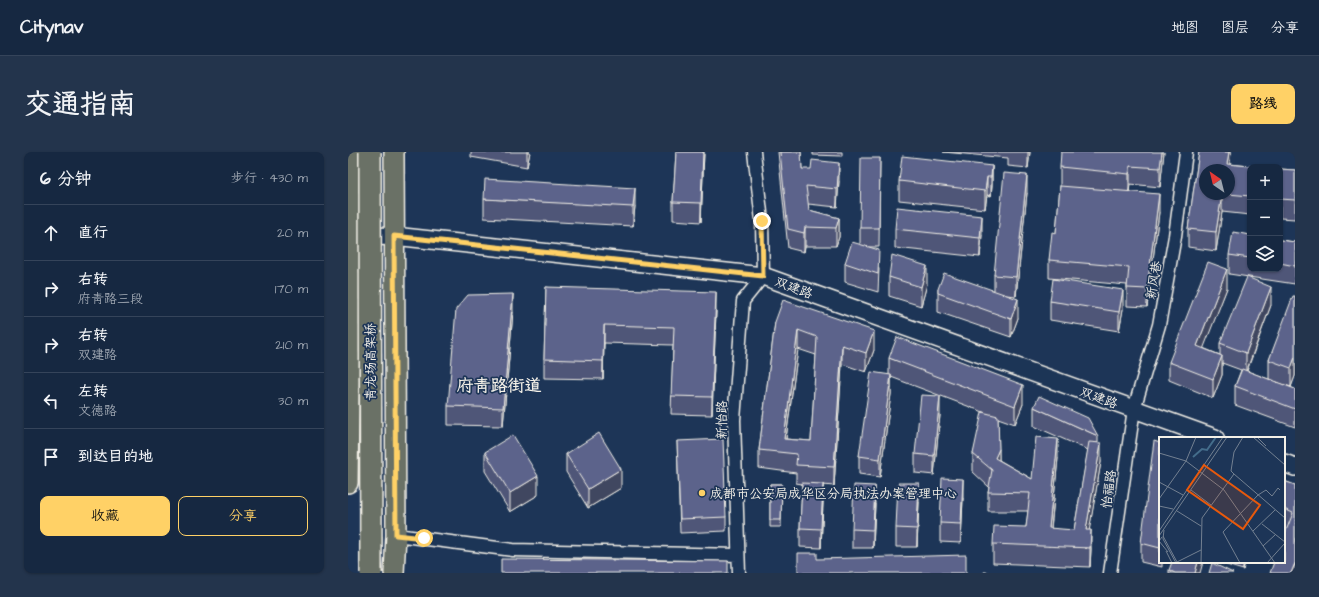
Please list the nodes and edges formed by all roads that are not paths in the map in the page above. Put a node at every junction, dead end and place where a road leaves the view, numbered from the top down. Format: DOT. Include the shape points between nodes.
graph roads {
  1 [pos="352,152"];
  2 [pos="370,152"];
  3 [pos="381,152"];
  4 [pos="394,152"];
  5 [pos="754,152"];
  6 [pos="1186,152"];
  7 [pos="394,236"];
  8 [pos="350,237"];
  9 [pos="763,276"];
  10 [pos="1134,409"];
  11 [pos="1211,437"];
  12 [pos="1285,463"];
  13 [pos="1295,467"];
  14 [pos="348,483"];
  15 [pos="396,535"];
  16 [pos="738,555"];
  17 [pos="371,573"];
  18 [pos="382,573"];
  19 [pos="394,573"];
  20 [pos="739,573"];
  21 [pos="1110,573"];
  1 -- 8 [label="main road"];
  2 -- 17 [label="highway, 青龙场高架桥, bridge"];
  3 -- 18 [label="highway, 青龙场高架桥"];
  4 -- 7 [label="main road"];
  5 -- 9 [label="street" via="762,221"];
  6 -- 10 [label="street, 新风巷" via="1175,236 1159,325"];
  7 -- 8 [label="street, 双建路"];
  7 -- 9 [label="street, 双建路"];
  7 -- 15 [label="main road"];
  8 -- 14 [label="main road"];
  9 -- 10 [label="street, 双建路"];
  9 -- 16 [label="street, 新怡路" via="743,301 734,420"];
  10 -- 11 [label="street, 双建路"];
  10 -- 21 [label="street, 怡福路"];
  12 -- 13 [label="street"];
  15 -- 16 [label="street" via="513,550"];
  15 -- 19 [label="main road"];
  16 -- 20 [label="street, 新怡路"];
}
